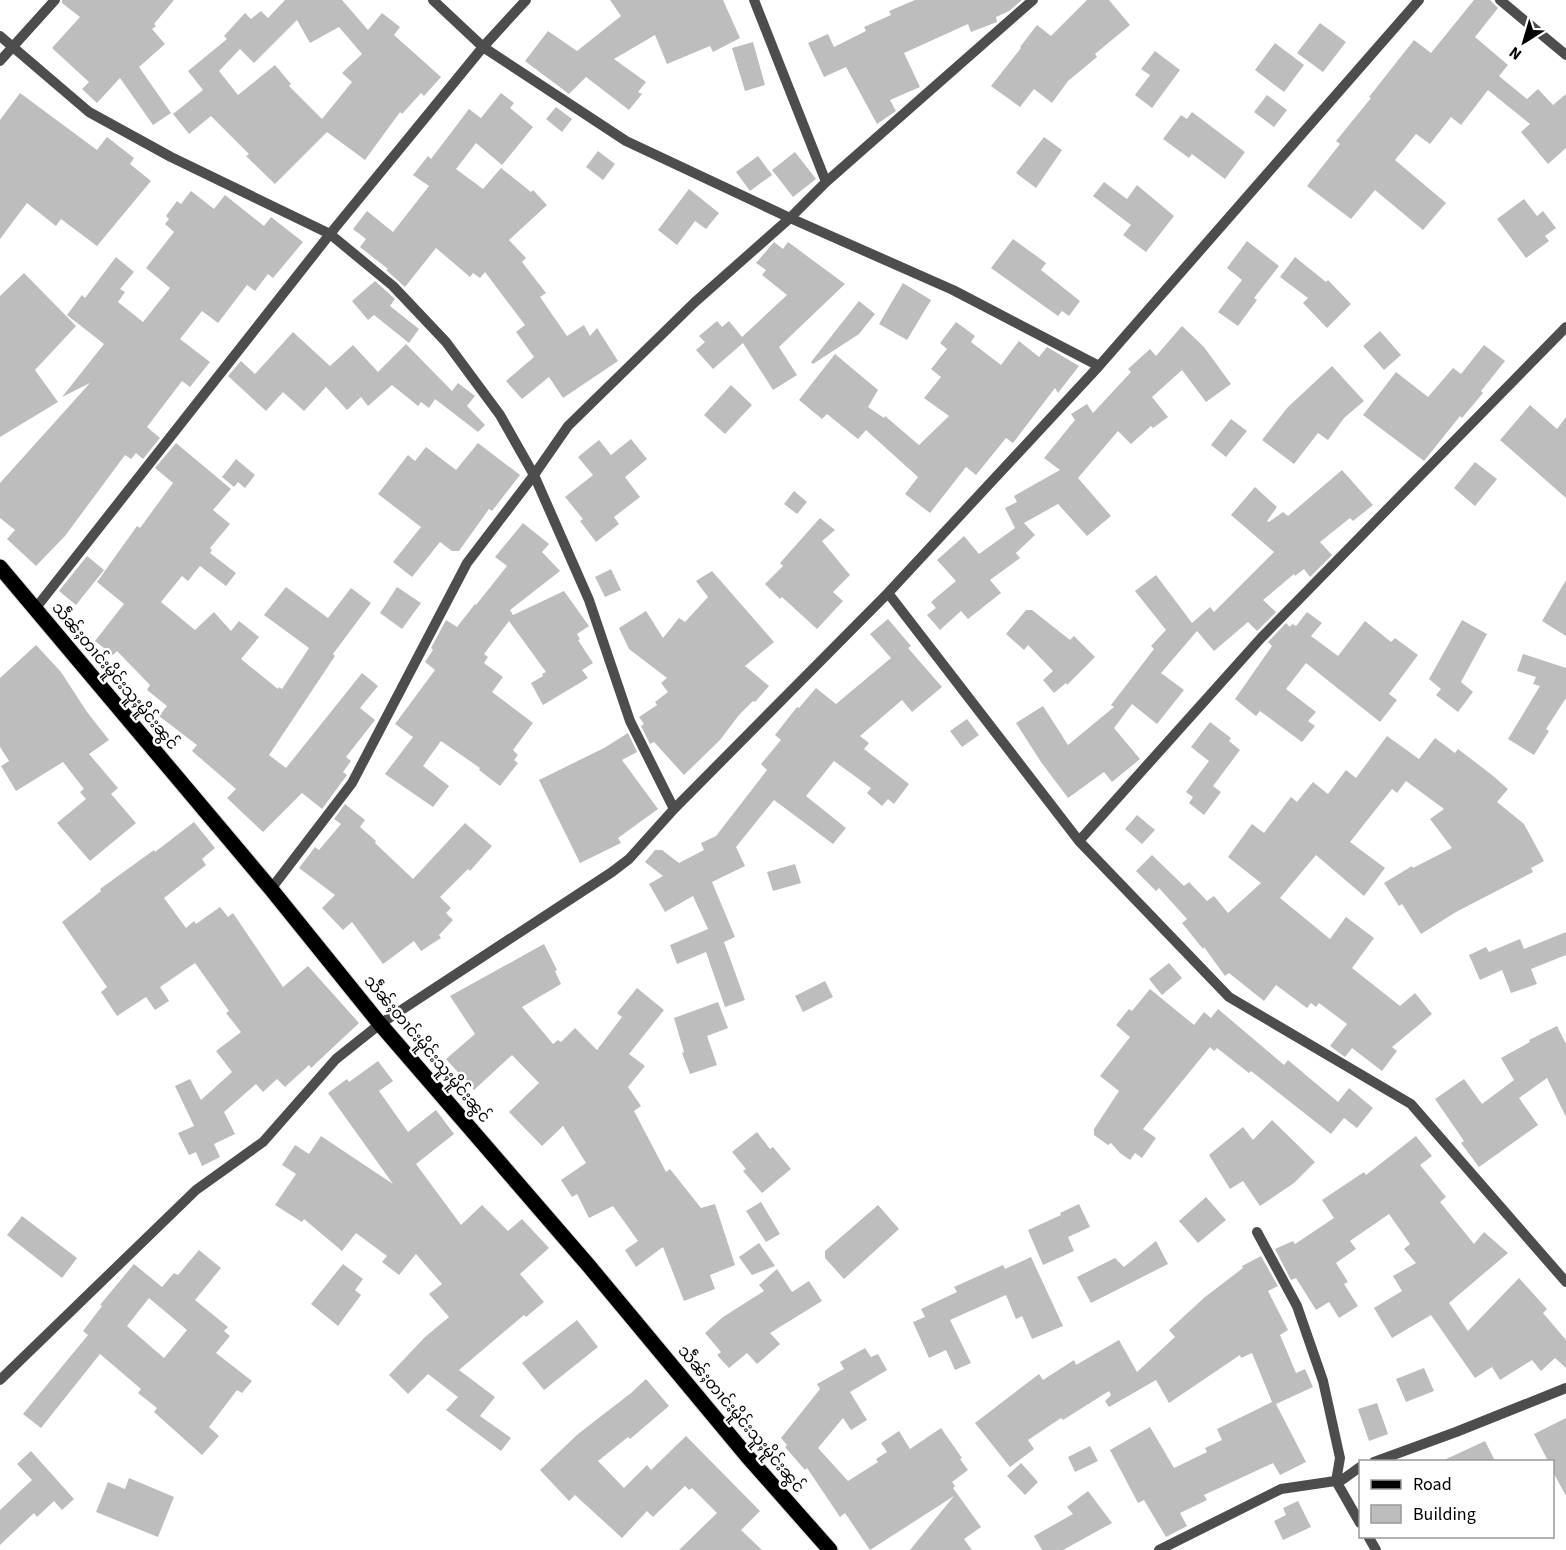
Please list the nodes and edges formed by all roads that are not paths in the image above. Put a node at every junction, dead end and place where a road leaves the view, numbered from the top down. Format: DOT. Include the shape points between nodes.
graph roads {
  1 [pos="55,0"];
  2 [pos="433,0"];
  3 [pos="526,0"];
  4 [pos="754,0"];
  5 [pos="1033,0"];
  6 [pos="1419,0"];
  7 [pos="1500,0"];
  8 [pos="0,36"];
  9 [pos="12,45"];
  10 [pos="483,47"];
  11 [pos="1566,55"];
  12 [pos="0,61"];
  13 [pos="826,182"];
  14 [pos="789,218"];
  15 [pos="330,234"];
  16 [pos="1566,327"];
  17 [pos="1099,366"];
  18 [pos="534,476"];
  19 [pos="0,567"];
  20 [pos="888,593"];
  21 [pos="35,609"];
  22 [pos="674,809"];
  23 [pos="1078,841"];
  24 [pos="271,889"];
  25 [pos="380,1024"];
  26 [pos="1257,1232"];
  27 [pos="1566,1282"];
  28 [pos="0,1380"];
  29 [pos="1566,1388"];
  30 [pos="1377,1460"];
  31 [pos="1359,1468"];
  32 [pos="1336,1481"];
  33 [pos="1359,1521"];
  34 [pos="830,1550"];
  35 [pos="1159,1550"];
  1 -- 9 [label="street"];
  2 -- 10 [label="street"];
  3 -- 10 [label="street"];
  4 -- 13 [label="street"];
  5 -- 13 [label="street"];
  6 -- 17 [label="street"];
  7 -- 11 [label="street"];
  8 -- 9 [label="street"];
  9 -- 12 [label="street"];
  9 -- 15 [label="street" via="89,112 171,157"];
  10 -- 14 [label="street" via="626,141"];
  10 -- 15 [label="street"];
  13 -- 14 [label="street"];
  14 -- 17 [label="street" via="953,290"];
  14 -- 18 [label="street" via="695,302 568,426"];
  15 -- 18 [label="street" via="393,286 446,342 500,415"];
  15 -- 21 [label="street"];
  16 -- 23 [label="street" via="1261,638"];
  17 -- 20 [label="street"];
  18 -- 22 [label="street" via="589,600 630,721"];
  18 -- 24 [label="street" via="467,563 352,783"];
  19 -- 21 [label="main road, သဵၼ်ႈတၢင်းမိူင်းသူႈမိူင်းၼွင်"];
  20 -- 22 [label="street"];
  20 -- 23 [label="street"];
  21 -- 24 [label="main road, သဵၼ်ႈတၢင်းမိူင်းသူႈမိူင်းၼွင်"];
  22 -- 25 [label="street" via="612,872"];
  23 -- 27 [label="street" via="1229,997 1411,1104"];
  24 -- 25 [label="main road, သဵၼ်ႈတၢင်းမိူင်းသူႈမိူင်းၼွင်"];
  25 -- 28 [label="street" via="336,1059 263,1142 196,1190"];
  25 -- 34 [label="main road, သဵၼ်ႈတၢင်းမိူင်းသူႈမိူင်းၼွင်"];
  26 -- 32 [label="street" via="1297,1306 1323,1381 1340,1458"];
  29 -- 30 [label="street"];
  31 -- 32 [label="street"];
  32 -- 33 [label="street"];
  32 -- 35 [label="street" via="1281,1489"];
}
